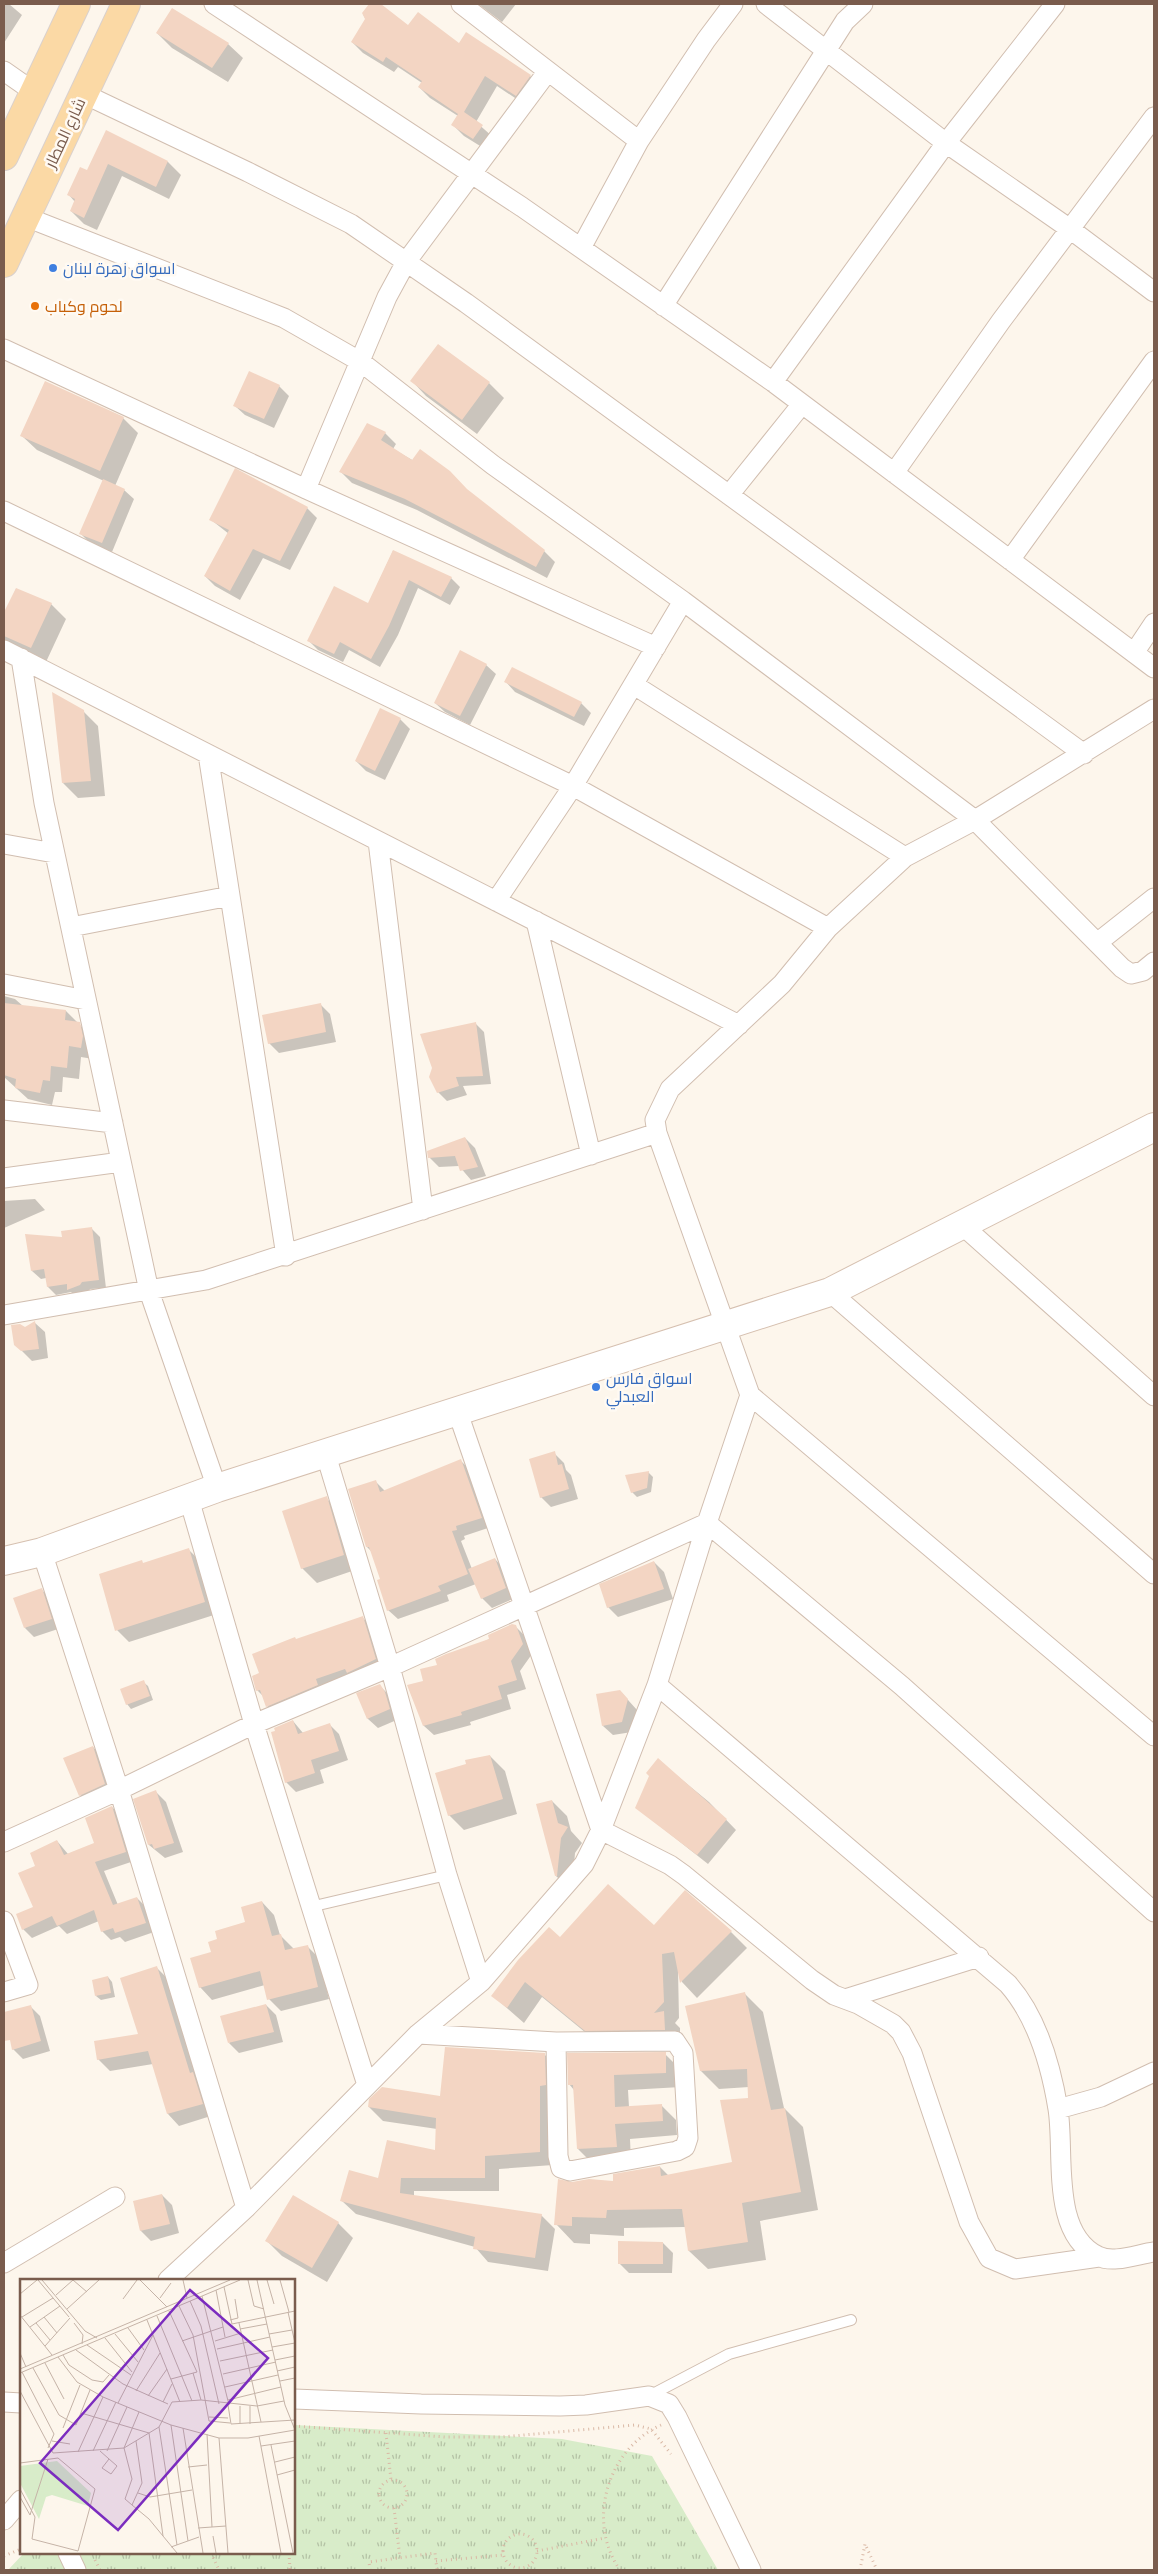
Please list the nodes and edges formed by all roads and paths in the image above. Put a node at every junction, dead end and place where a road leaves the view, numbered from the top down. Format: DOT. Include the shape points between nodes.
graph roads {
  1 [pos="76,4"];
  2 [pos="126,4"];
  3 [pos="214,4"];
  4 [pos="461,4"];
  5 [pos="733,4"];
  6 [pos="766,4"];
  7 [pos="862,4"];
  8 [pos="1055,4"];
  9 [pos="826,50"];
  10 [pos="4,71"];
  11 [pos="548,71"];
  12 [pos="34,92"];
  13 [pos="84,94"];
  14 [pos="1154,117"];
  15 [pos="639,141"];
  16 [pos="946,142"];
  17 [pos="4,156"];
  18 [pos="470,174"];
  19 [pos="26,217"];
  20 [pos="1070,229"];
  21 [pos="581,248"];
  22 [pos="406,262"];
  23 [pos="4,263"];
  24 [pos="1154,292"];
  25 [pos="663,306"];
  26 [pos="4,349"];
  27 [pos="1154,361"];
  28 [pos="361,362"];
  29 [pos="773,382"];
  30 [pos="802,404"];
  31 [pos="894,473"];
  32 [pos="306,489"];
  33 [pos="729,495"];
  34 [pos="4,511"];
  35 [pos="1010,560"];
  36 [pos="683,601"];
  37 [pos="1154,623"];
  38 [pos="656,647"];
  39 [pos="4,650"];
  40 [pos="1134,653"];
  41 [pos="21,658"];
  42 [pos="1154,668"];
  43 [pos="634,685"];
  44 [pos="1154,709"];
  45 [pos="208,754"];
  46 [pos="1084,754"];
  47 [pos="573,786"];
  48 [pos="974,820"];
  49 [pos="378,841"];
  50 [pos="4,844"];
  51 [pos="54,853"];
  52 [pos="905,857"];
  53 [pos="230,896"];
  54 [pos="1154,898"];
  55 [pos="496,901"];
  56 [pos="536,921"];
  57 [pos="71,927"];
  58 [pos="828,928"];
  59 [pos="1097,943"];
  60 [pos="1154,962"];
  61 [pos="4,984"];
  62 [pos="86,1000"];
  63 [pos="739,1025"];
  64 [pos="4,1110"];
  65 [pos="113,1123"];
  66 [pos="1154,1127"];
  67 [pos="656,1133"];
  68 [pos="591,1155"];
  69 [pos="121,1162"];
  70 [pos="4,1178"];
  71 [pos="424,1210"];
  72 [pos="962,1225"];
  73 [pos="286,1256"];
  74 [pos="149,1291"];
  75 [pos="830,1292"];
  76 [pos="4,1315"];
  77 [pos="725,1326"];
  78 [pos="750,1395"];
  79 [pos="1154,1396"];
  80 [pos="458,1413"];
  81 [pos="326,1455"];
  82 [pos="217,1488"];
  83 [pos="189,1499"];
  84 [pos="707,1522"];
  85 [pos="42,1552"];
  86 [pos="4,1561"];
  87 [pos="1154,1574"];
  88 [pos="524,1605"];
  89 [pos="390,1667"];
  90 [pos="657,1685"];
  91 [pos="254,1724"];
  92 [pos="1154,1736"];
  93 [pos="120,1790"];
  94 [pos="602,1830"];
  95 [pos="4,1842"];
  96 [pos="447,1875"];
  97 [pos="310,1907"];
  98 [pos="1154,1912"];
  99 [pos="4,1920"];
  100 [pos="979,1958"];
  101 [pos="480,1982"];
  102 [pos="4,1992"];
  103 [pos="844,2000"];
  104 [pos="418,2034"];
  105 [pos="556,2042"];
  106 [pos="1154,2072"];
  107 [pos="367,2085"];
  108 [pos="1058,2109"];
  109 [pos="115,2197"];
  110 [pos="246,2208"];
  111 [pos="1154,2252"];
  112 [pos="1099,2257"];
  113 [pos="4,2264"];
  114 [pos="169,2279"];
  115 [pos="852,2320"];
  116 [pos="649,2396"];
  117 [pos="295,2399"];
  118 [pos="4,2402"];
  119 [pos="20,2403"];
  120 [pos="677,2417"];
  121 [pos="295,2426"];
  122 [pos="651,2429"];
  123 [pos="386,2433"];
  124 [pos="675,2459"];
  125 [pos="391,2480"];
  126 [pos="20,2501"];
  127 [pos="394,2508"];
  128 [pos="4,2520"];
  129 [pos="605,2538"];
  130 [pos="20,2549"];
  131 [pos="537,2551"];
  132 [pos="68,2554"];
  133 [pos="211,2554"];
  134 [pos="289,2554"];
  135 [pos="503,2555"];
  136 [pos="4,2556"];
  137 [pos="400,2558"];
  138 [pos="436,2561"];
  139 [pos="76,2570"];
  140 [pos="219,2570"];
  141 [pos="290,2570"];
  142 [pos="370,2570"];
  143 [pos="437,2570"];
  144 [pos="620,2570"];
  145 [pos="751,2570"];
  146 [pos="862,2570"];
  147 [pos="877,2570"];
  1 -- 12 [label="main road"];
  2 -- 13 [label="main road, شارع المطار"];
  3 -- 18 [label="street"];
  4 -- 11 [label="street"];
  5 -- 15 [label="street"];
  6 -- 9 [label="street"];
  7 -- 9 [label="street" via="845,21"];
  8 -- 16 [label="street"];
  9 -- 16 [label="street"];
  9 -- 25 [label="street"];
  10 -- 12 [label="street"];
  11 -- 15 [label="street"];
  11 -- 18 [label="street"];
  12 -- 17 [label="main road"];
  13 -- 19 [label="main road, شارع المطار"];
  13 -- 22 [label="street" via="351,224"];
  14 -- 20 [label="street"];
  15 -- 21 [label="street"];
  16 -- 20 [label="street"];
  16 -- 29 [label="street"];
  18 -- 21 [label="street"];
  18 -- 22 [label="street"];
  19 -- 23 [label="main road, شارع المطار"];
  19 -- 28 [label="street" via="284,318"];
  20 -- 24 [label="street"];
  20 -- 31 [label="street"];
  21 -- 25 [label="street"];
  22 -- 28 [label="street" via="387,297"];
  22 -- 33 [label="street"];
  25 -- 29 [label="street"];
  26 -- 32 [label="street"];
  27 -- 35 [label="street"];
  28 -- 32 [label="street"];
  28 -- 36 [label="street" via="492,465"];
  29 -- 30 [label="street"];
  30 -- 31 [label="street"];
  30 -- 33 [label="street"];
  31 -- 35 [label="street"];
  32 -- 38 [label="street"];
  33 -- 46 [label="street"];
  34 -- 47 [label="street"];
  35 -- 40 [label="street"];
  36 -- 38 [label="street"];
  36 -- 48 [label="street"];
  37 -- 40 [label="street"];
  38 -- 43 [label="street"];
  39 -- 41 [label="street"];
  40 -- 42 [label="street"];
  41 -- 45 [label="street"];
  41 -- 51 [label="street"];
  43 -- 47 [label="street"];
  43 -- 52 [label="street"];
  44 -- 46 [label="street"];
  45 -- 49 [label="street"];
  45 -- 53 [label="street"];
  46 -- 48 [label="street"];
  47 -- 55 [label="street"];
  47 -- 58 [label="street"];
  48 -- 52 [label="street"];
  48 -- 59 [label="street"];
  49 -- 55 [label="street"];
  49 -- 71 [label="street"];
  50 -- 51 [label="street"];
  51 -- 57 [label="street"];
  52 -- 58 [label="street"];
  53 -- 57 [label="street"];
  53 -- 73 [label="street"];
  54 -- 59 [label="street"];
  55 -- 56 [label="street"];
  56 -- 63 [label="street"];
  56 -- 68 [label="street"];
  57 -- 62 [label="street"];
  58 -- 63 [label="street" via="782,984"];
  59 -- 60 [label="street" via="1131,974 1143,971"];
  61 -- 62 [label="street"];
  62 -- 65 [label="street"];
  63 -- 67 [label="street" via="670,1089 655,1120"];
  64 -- 65 [label="street"];
  65 -- 69 [label="street"];
  66 -- 72 [label="street"];
  67 -- 68 [label="street"];
  67 -- 77 [label="street"];
  68 -- 71 [label="street"];
  69 -- 70 [label="street"];
  69 -- 74 [label="street"];
  71 -- 73 [label="street"];
  72 -- 75 [label="street"];
  72 -- 79 [label="street"];
  73 -- 74 [label="street" via="206,1280"];
  74 -- 76 [label="street"];
  74 -- 82 [label="street"];
  75 -- 77 [label="street"];
  75 -- 87 [label="street"];
  77 -- 78 [label="street"];
  77 -- 80 [label="street"];
  78 -- 84 [label="street"];
  78 -- 92 [label="street"];
  80 -- 81 [label="street"];
  80 -- 88 [label="street"];
  81 -- 82 [label="street"];
  81 -- 89 [label="street"];
  82 -- 83 [label="street"];
  83 -- 85 [label="street"];
  83 -- 91 [label="street"];
  84 -- 88 [label="street"];
  84 -- 90 [label="street"];
  84 -- 98 [label="street" via="902,1686"];
  85 -- 86 [label="street"];
  85 -- 93 [label="street"];
  88 -- 89 [label="street"];
  88 -- 94 [label="street"];
  89 -- 91 [label="street"];
  89 -- 96 [label="street"];
  90 -- 94 [label="street"];
  90 -- 100 [label="street"];
  91 -- 93 [label="street"];
  91 -- 97 [label="street"];
  93 -- 95 [label="street"];
  93 -- 110 [label="street"];
  94 -- 101 [label="street" via="584,1864"];
  94 -- 103 [label="street" via="677,1870 812,1980"];
  96 -- 97 [label="lane"];
  96 -- 101 [label="street"];
  97 -- 107 [label="street"];
  99 -- 102 [label="street" via="28,1985"];
  100 -- 103 [label="street"];
  100 -- 108 [label="street" via="1008,1984 1028,2011 1039,2037"];
  101 -- 104 [label="street"];
  103 -- 112 [label="street" via="893,2024 907,2040 969,2222 989,2258 1015,2268"];
  104 -- 105 [label="street"];
  104 -- 107 [label="street"];
  105 -- 105 [label="street" via="670,2041 678,2044 683,2053 688,2138 685,2147 570,2171 561,2168 558,2156"];
  106 -- 108 [label="street" via="1101,2097"];
  107 -- 110 [label="street"];
  108 -- 112 [label="street" via="1066,2216 1074,2234"];
  109 -- 113 [label="street"];
  110 -- 114 [label="street"];
  111 -- 112 [label="street" via="1116,2258"];
  115 -- 116 [label="lane" via="729,2354"];
  116 -- 117 [label="street" via="560,2406"];
  116 -- 120 [label="street" via="669,2404"];
  118 -- 119 [label="street"];
  120 -- 122 [label="path"];
  120 -- 145 [label="street"];
  121 -- 123 [label="path"];
  122 -- 123 [label="path" via="619,2425 502,2437"];
  122 -- 124 [label="path"];
  122 -- 129 [label="path" via="634,2442 611,2476 605,2496"];
  123 -- 125 [label="path"];
  125 -- 127 [label="path" via="379,2492 383,2504"];
  125 -- 127 [label="path" via="403,2484 407,2496"];
  126 -- 128 [label="street"];
  127 -- 137 [label="path"];
  129 -- 131 [label="path"];
  129 -- 144 [label="path"];
  130 -- 136 [label="path"];
  131 -- 135 [label="path" via="531,2564 518,2568 511,2566"];
  131 -- 135 [label="path" via="531,2539 518,2534 506,2541"];
  132 -- 139 [label="street"];
  133 -- 140 [label="path"];
  134 -- 141 [label="path"];
  135 -- 138 [label="path"];
  137 -- 138 [label="path" via="435,2553"];
  137 -- 142 [label="path" via="369,2562"];
  138 -- 143 [label="path"];
  146 -- 147 [label="path" via="865,2544"];
}
